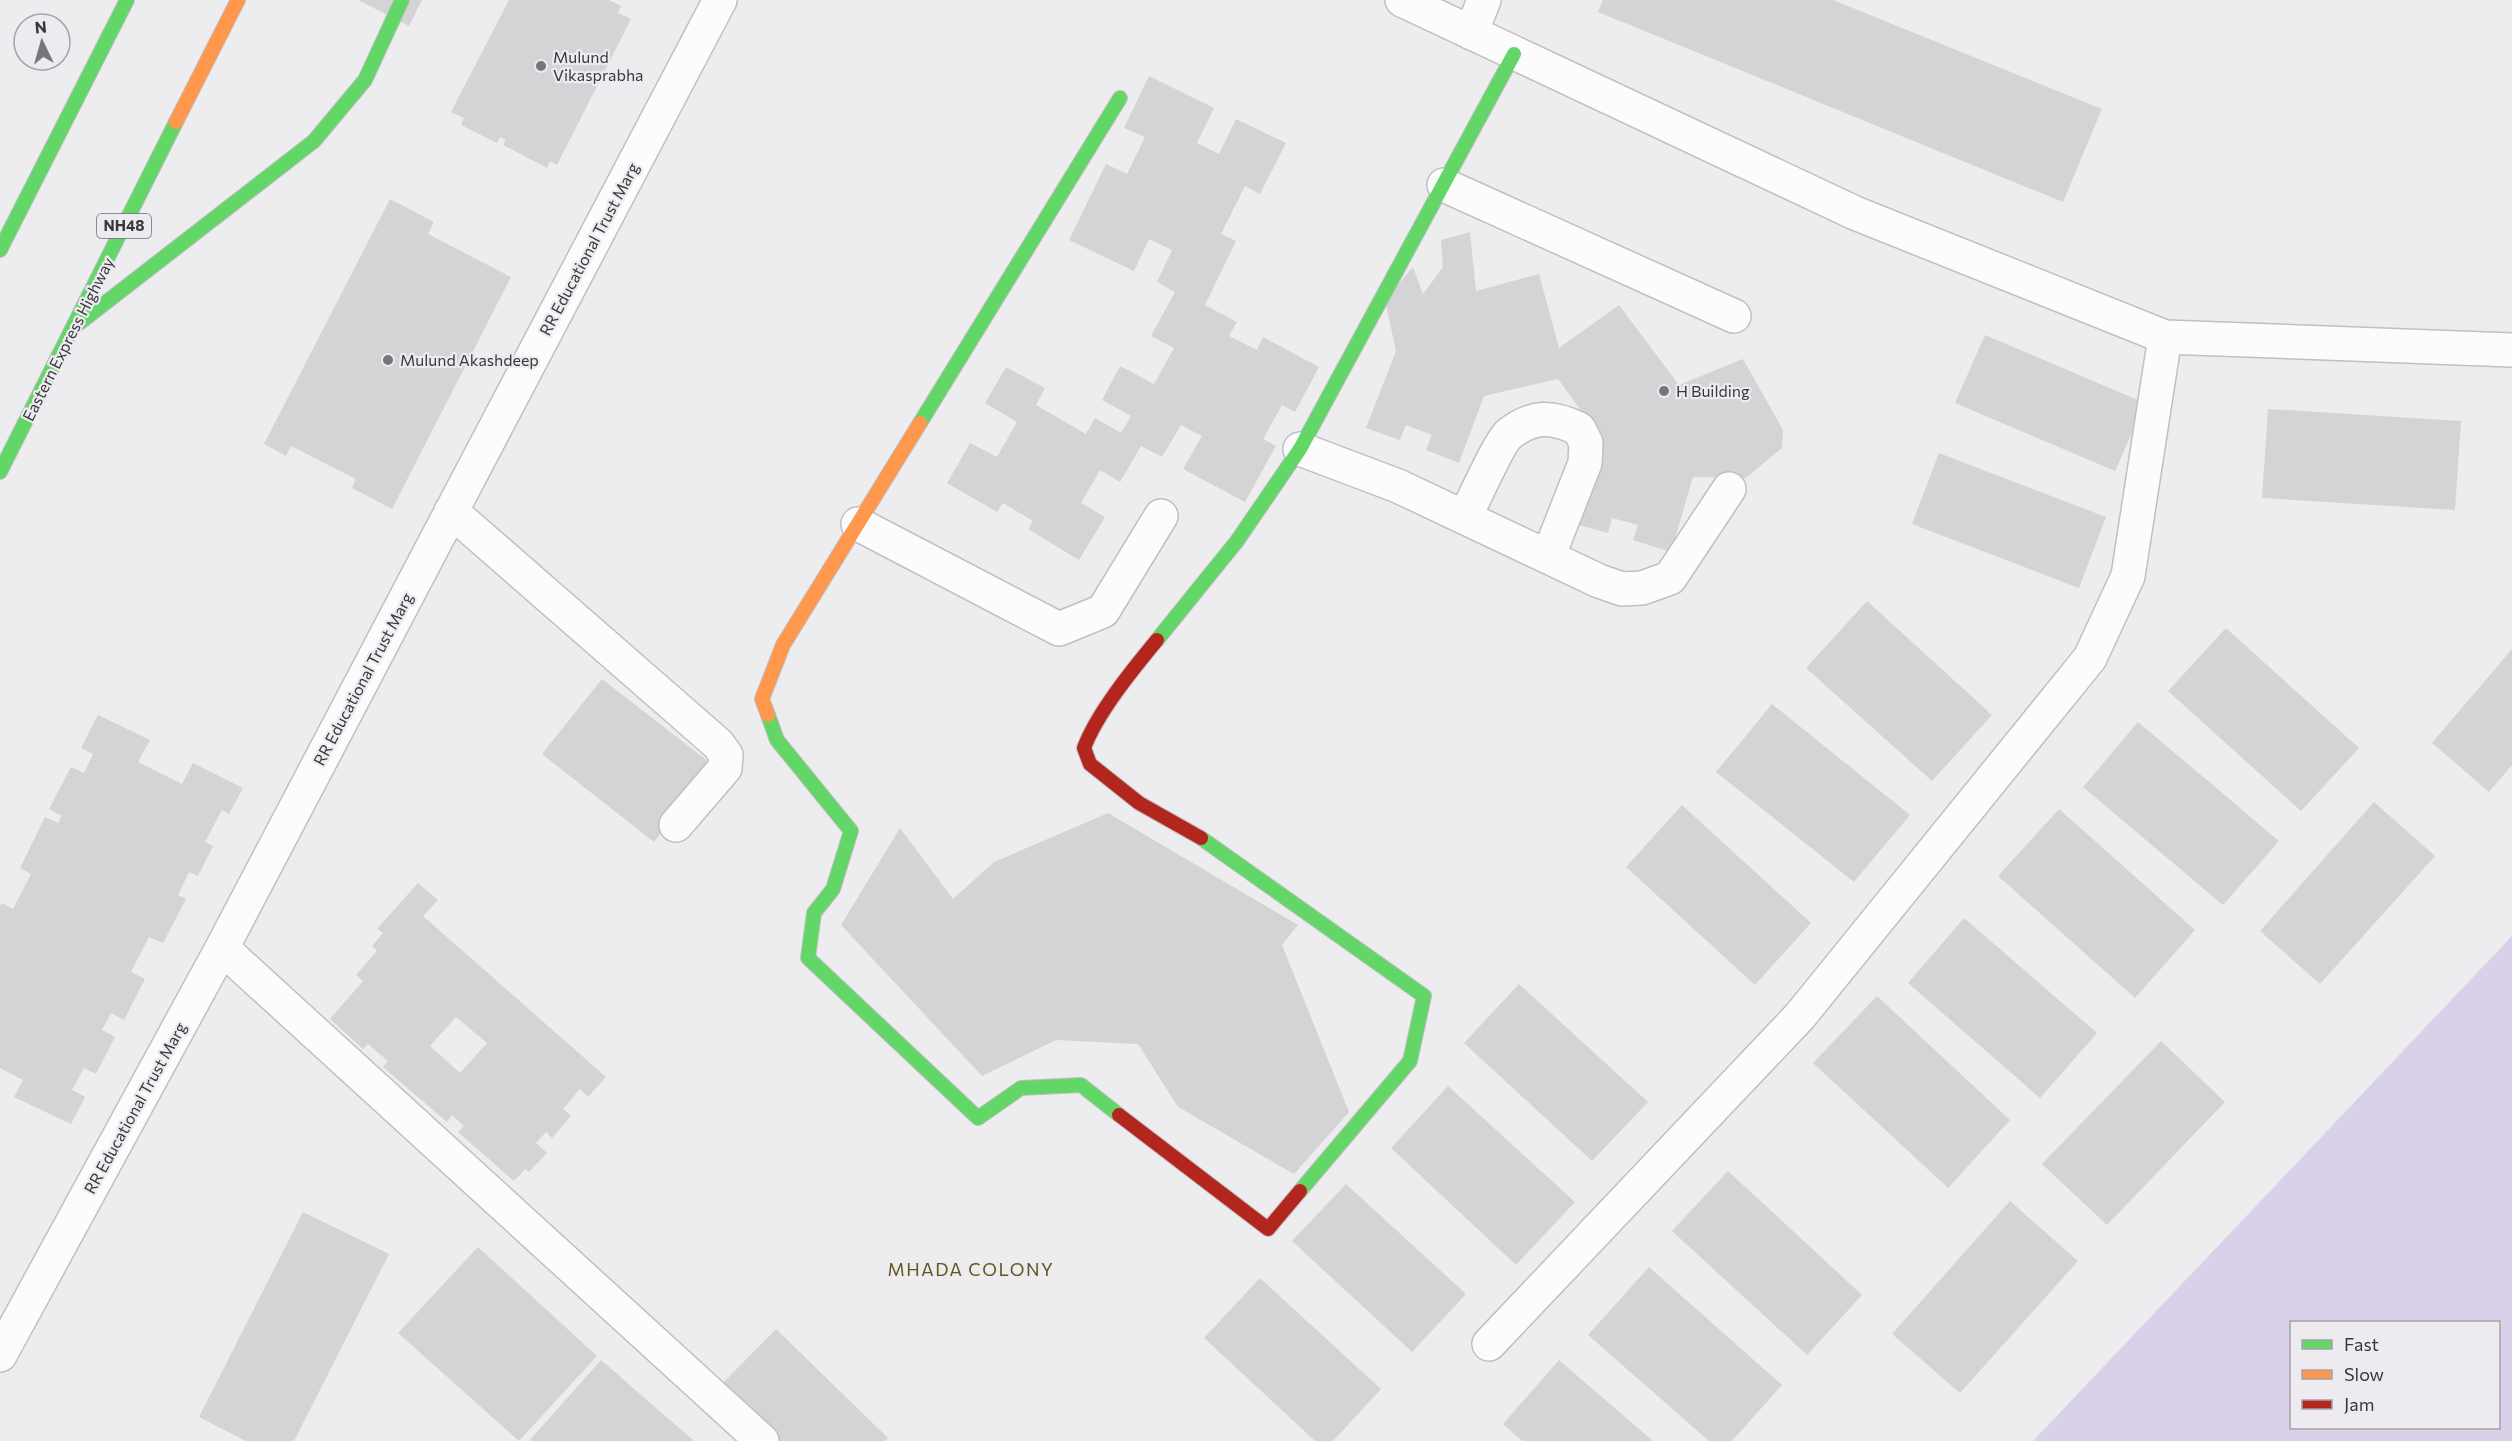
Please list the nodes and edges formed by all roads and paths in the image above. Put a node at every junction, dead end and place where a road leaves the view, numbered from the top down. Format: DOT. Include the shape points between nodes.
graph roads {
  1 [pos="127,0"];
  2 [pos="238,0"];
  3 [pos="402,0"];
  4 [pos="720,0"];
  5 [pos="1402,0"];
  6 [pos="1484,0"];
  7 [pos="1472,33"];
  8 [pos="1514,54"];
  9 [pos="1120,98"];
  10 [pos="1443,185"];
  11 [pos="0,250"];
  12 [pos="1734,316"];
  13 [pos="73,328"];
  14 [pos="2165,337"];
  15 [pos="2512,350"];
  16 [pos="1300,449"];
  17 [pos="1,479"];
  18 [pos="1729,489"];
  19 [pos="451,511"];
  20 [pos="1161,516"];
  21 [pos="1465,517"];
  22 [pos="858,524"];
  23 [pos="1548,557"];
  24 [pos="676,825"];
  25 [pos="222,948"];
  26 [pos="1489,1344"];
  27 [pos="0,1355"];
  28 [pos="762,1441"];
  1 -- 11 [label="main road"];
  2 -- 13 [label="main road, Eastern Express Highway / NH48"];
  3 -- 13 [label="main road" via="365,80 314,141"];
  4 -- 19 [label="street, RR Educational Trust Marg"];
  5 -- 7 [label="street"];
  6 -- 7 [label="street"];
  7 -- 8 [label="street"];
  8 -- 10 [label="main road"];
  8 -- 14 [label="street" via="1855,213"];
  9 -- 22 [label="main road"];
  10 -- 12 [label="street"];
  10 -- 16 [label="main road"];
  13 -- 17 [label="main road, Eastern Express Highway / NH48"];
  14 -- 15 [label="street"];
  14 -- 26 [label="street" via="2128,576 2090,658 1800,1016"];
  16 -- 21 [label="street" via="1398,486"];
  16 -- 22 [label="main road" via="1237,541 1136,666 1089,734 1084,748 1090,764 1139,803 1214,845 1424,996 1410,1061 1268,1229 1081,1085 1021,1088 978,1118 808,958 814,913 833,889 851,831 777,740 762,699 783,645"];
  18 -- 23 [label="street" via="1670,578 1642,588 1622,589"];
  19 -- 24 [label="street" via="726,755 725,768"];
  19 -- 25 [label="street, RR Educational Trust Marg"];
  20 -- 22 [label="street" via="1103,611 1059,630"];
  21 -- 23 [label="street"];
  21 -- 23 [label="street" via="1507,435 1534,420 1560,420 1579,429 1586,443 1585,463"];
  25 -- 27 [label="street, RR Educational Trust Marg"];
  25 -- 28 [label="street"];
}
